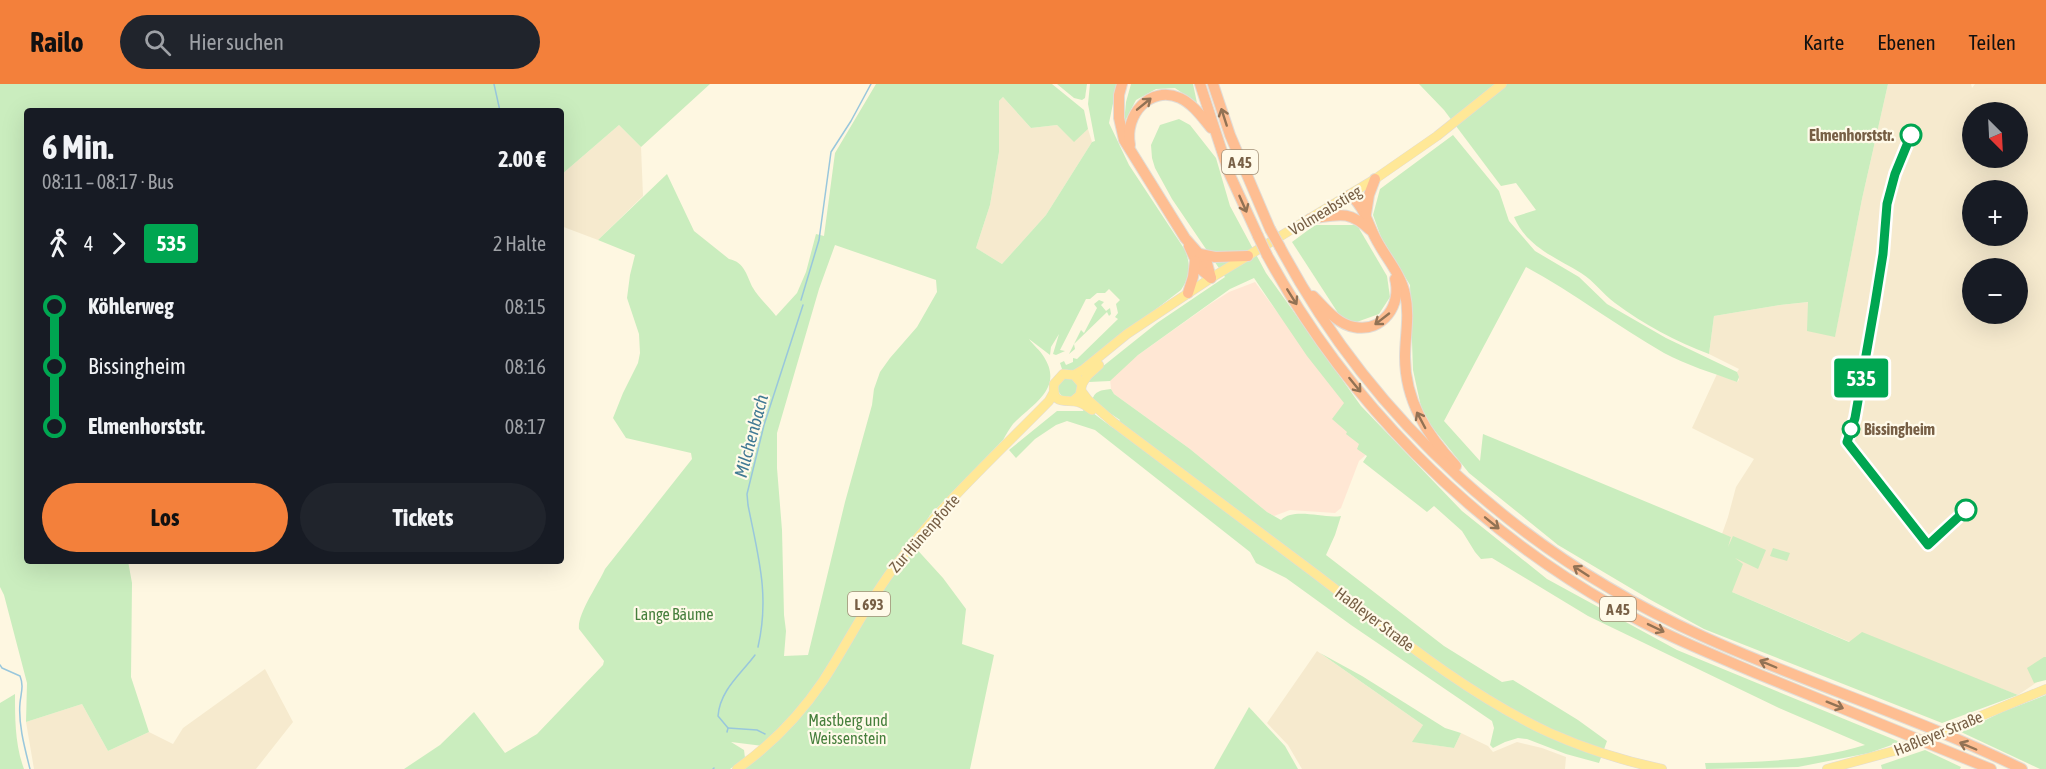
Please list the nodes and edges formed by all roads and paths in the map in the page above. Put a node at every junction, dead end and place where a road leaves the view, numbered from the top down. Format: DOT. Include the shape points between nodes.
graph roads {
  1 [pos="1122,84"];
  2 [pos="1200,84"];
  3 [pos="1213,84"];
  4 [pos="1502,84"];
  5 [pos="1215,133"];
  6 [pos="1134,156"];
  7 [pos="1375,179"];
  8 [pos="1350,195"];
  9 [pos="1362,216"];
  10 [pos="1310,219"];
  11 [pos="1248,256"];
  12 [pos="1198,258"];
  13 [pos="1392,267"];
  14 [pos="1211,278"];
  15 [pos="1299,282"];
  16 [pos="1188,293"];
  17 [pos="1141,327"];
  18 [pos="1074,375"];
  19 [pos="1082,388"];
  20 [pos="1054,392"];
  21 [pos="1063,401"];
  22 [pos="1073,401"];
  23 [pos="1113,422"];
  24 [pos="1008,443"];
  25 [pos="1466,485"];
  26 [pos="2043,690"];
  27 [pos="737,769"];
  28 [pos="1662,769"];
  29 [pos="1827,769"];
  30 [pos="1991,769"];
  31 [pos="2022,769"];
  1 -- 6 [label="highway" via="1120,129"];
  2 -- 5 [label="highway, A 45"];
  15 -- 3 [label="highway, A 45, one-way, bridge" via="1270,229"];
  4 -- 7 [label="main road, Volmeabstieg"];
  6 -- 5 [label="highway, one-way" via="1129,138 1131,121 1139,107 1153,97 1172,95 1182,99"];
  5 -- 30 [label="highway, A 45, one-way, bridge" via="1267,255 1320,338 1372,406 1462,498 1541,561 1615,607 1698,648"];
  6 -- 12 [label="highway"];
  7 -- 8 [label="main road, Volmeabstieg"];
  7 -- 9 [label="highway"];
  8 -- 9 [label="highway" via="1352,208"];
  8 -- 10 [label="main road, Volmeabstieg"];
  9 -- 10 [label="highway"];
  9 -- 13 [label="highway"];
  10 -- 11 [label="main road, Volmeabstieg"];
  11 -- 12 [label="highway"];
  11 -- 14 [label="main road, Volmeabstieg"];
  12 -- 14 [label="highway" via="1207,263"];
  12 -- 16 [label="highway"];
  13 -- 15 [label="highway, one-way" via="1397,292 1393,307 1382,321 1365,328 1338,320"];
  25 -- 13 [label="highway, one-way" via="1459,469 1428,432 1410,394 1405,369 1406,295"];
  14 -- 16 [label="main road, Volmeabstieg"];
  15 -- 25 [label="highway, A 45" via="1330,331 1382,399"];
  16 -- 17 [label="main road, Volmeabstieg"];
  17 -- 18 [label="main road, Volmeabstieg"];
  17 -- 19 [label="main road, Volmeabstieg" via="1093,370"];
  18 -- 19 [label="main road"];
  18 -- 20 [label="main road" via="1057,378"];
  19 -- 22 [label="main road"];
  19 -- 23 [label="main road, Haßleyer Straße" via="1088,400"];
  20 -- 21 [label="main road"];
  20 -- 24 [label="main road, Zur Hünenpforte / L 693"];
  21 -- 22 [label="main road"];
  21 -- 24 [label="main road, Zur Hünenpforte / L 693"];
  22 -- 23 [label="main road, Haßleyer Straße"];
  23 -- 28 [label="main road, Haßleyer Straße" via="1395,635 1493,701 1555,735 1598,752"];
  24 -- 27 [label="main road, Zur Hünenpforte / L 693" via="904,555 801,710"];
  31 -- 25 [label="highway, A 45, one-way" via="1702,636 1631,601 1548,550"];
  26 -- 29 [label="main road, Haßleyer Straße, bridge" via="1894,751"];
}
